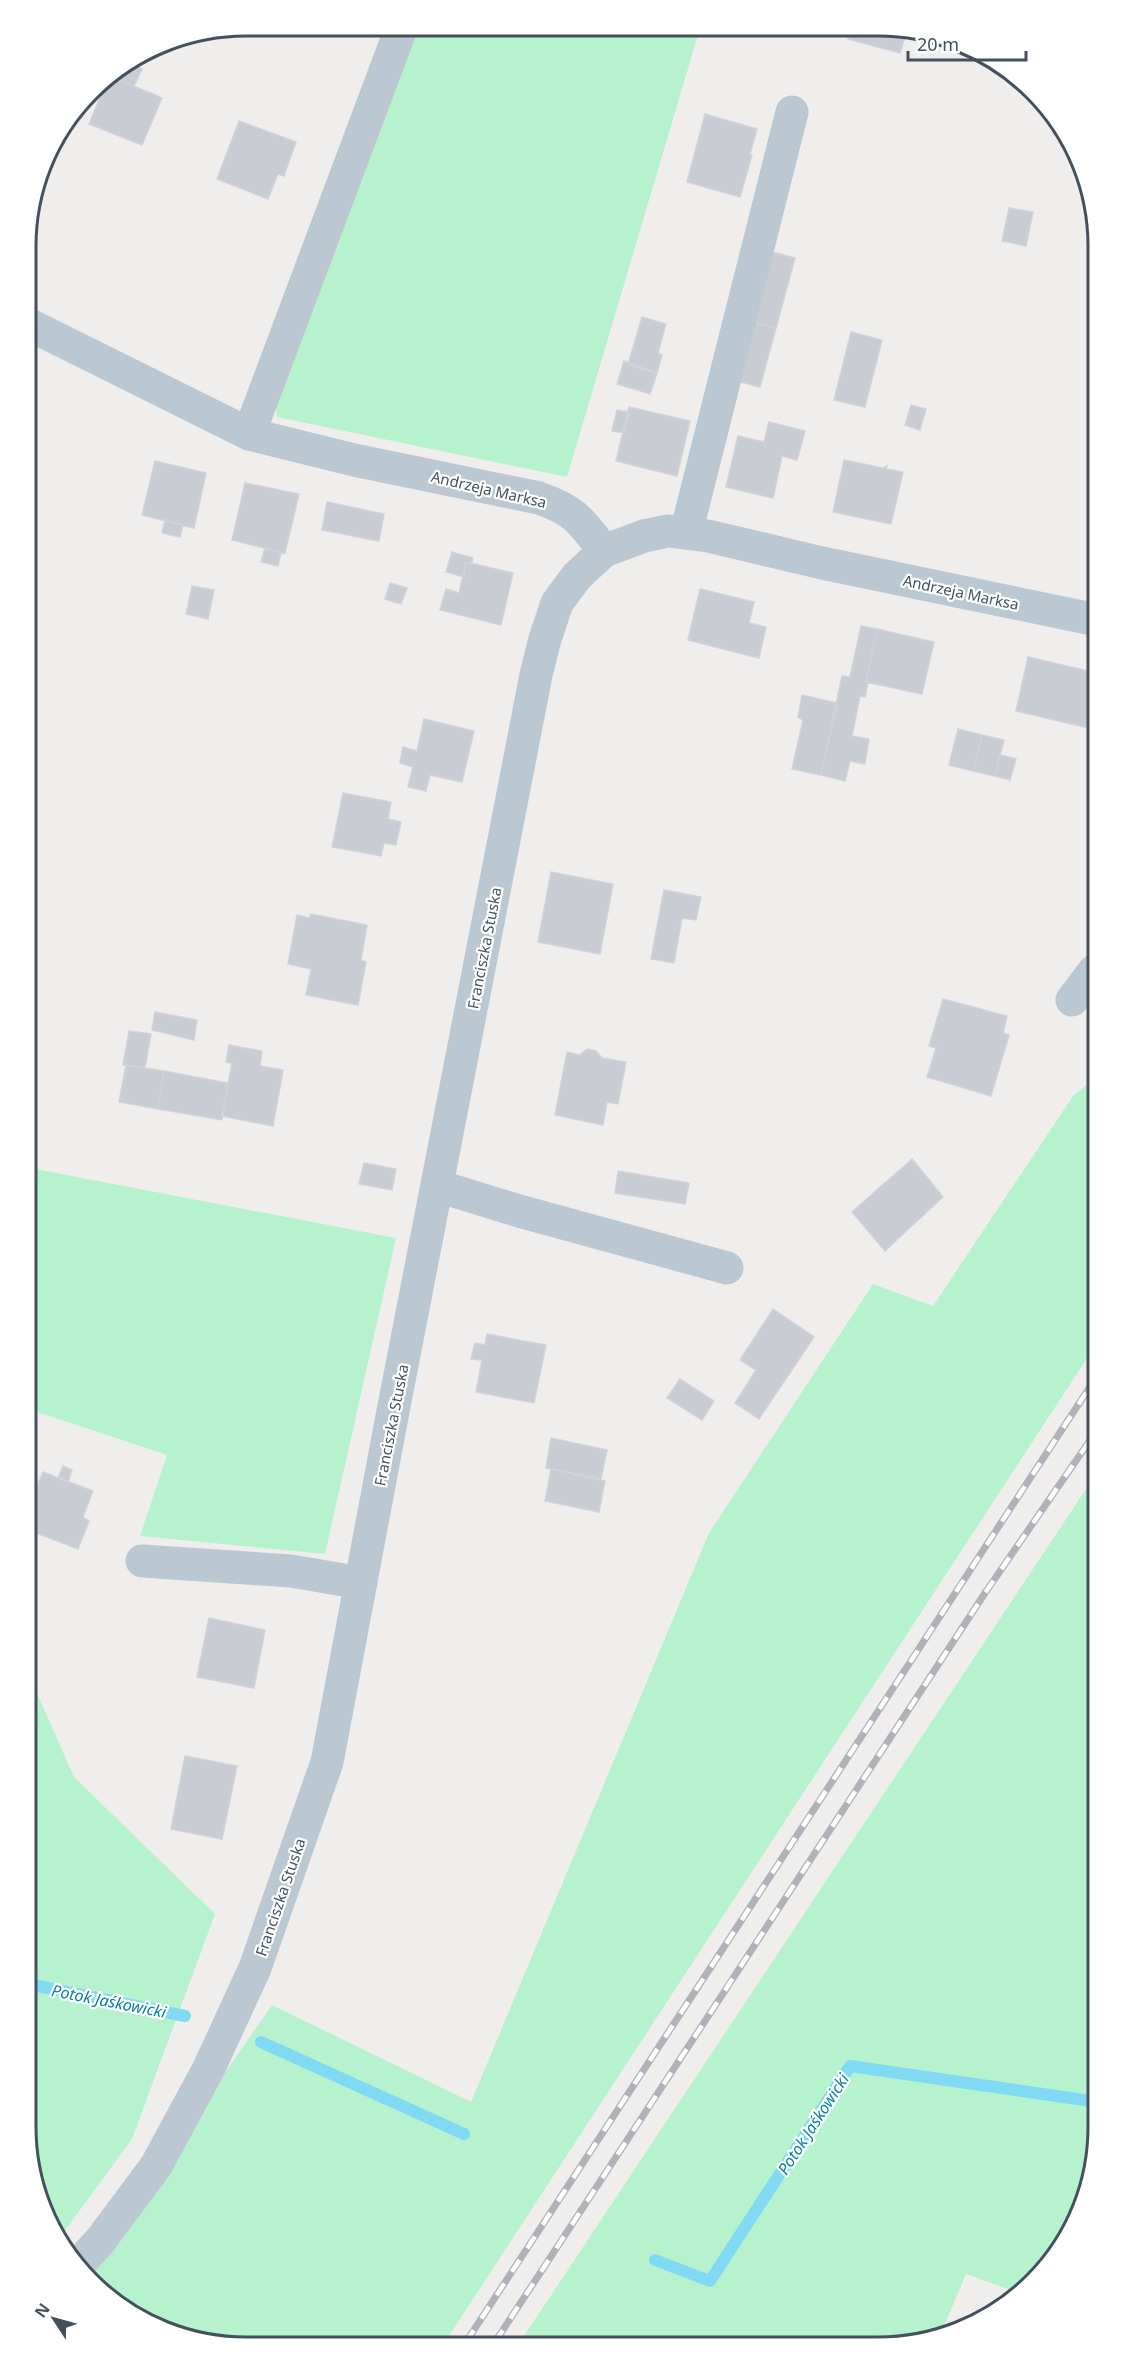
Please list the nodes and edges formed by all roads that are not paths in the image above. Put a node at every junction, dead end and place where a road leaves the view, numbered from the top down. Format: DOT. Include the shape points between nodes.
graph roads {
  1 [pos="398,36"];
  2 [pos="792,112"];
  3 [pos="36,328"];
  4 [pos="249,434"];
  5 [pos="686,533"];
  6 [pos="604,551"];
  7 [pos="1088,618"];
  8 [pos="1088,979"];
  9 [pos="1072,1000"];
  10 [pos="438,1186"];
  11 [pos="727,1268"];
  12 [pos="142,1561"];
  13 [pos="361,1582"];
  14 [pos="83,2259"];
  1 -- 4 [label="street"];
  2 -- 5 [label="street"];
  3 -- 4 [label="street, Andrzeja Marksa"];
  4 -- 6 [label="street, Andrzeja Marksa" via="539,498 560,505 578,518"];
  5 -- 6 [label="street, Andrzeja Marksa" via="668,531 644,536"];
  5 -- 7 [label="street, Andrzeja Marksa"];
  6 -- 10 [label="street, Franciszka Stuska" via="577,576 557,603 545,639"];
  8 -- 9 [label="street"];
  10 -- 11 [label="street"];
  10 -- 13 [label="street, Franciszka Stuska"];
  12 -- 13 [label="street" via="291,1571"];
  13 -- 14 [label="street, Franciszka Stuska" via="327,1762 255,1968 209,2068 156,2166"];
}
